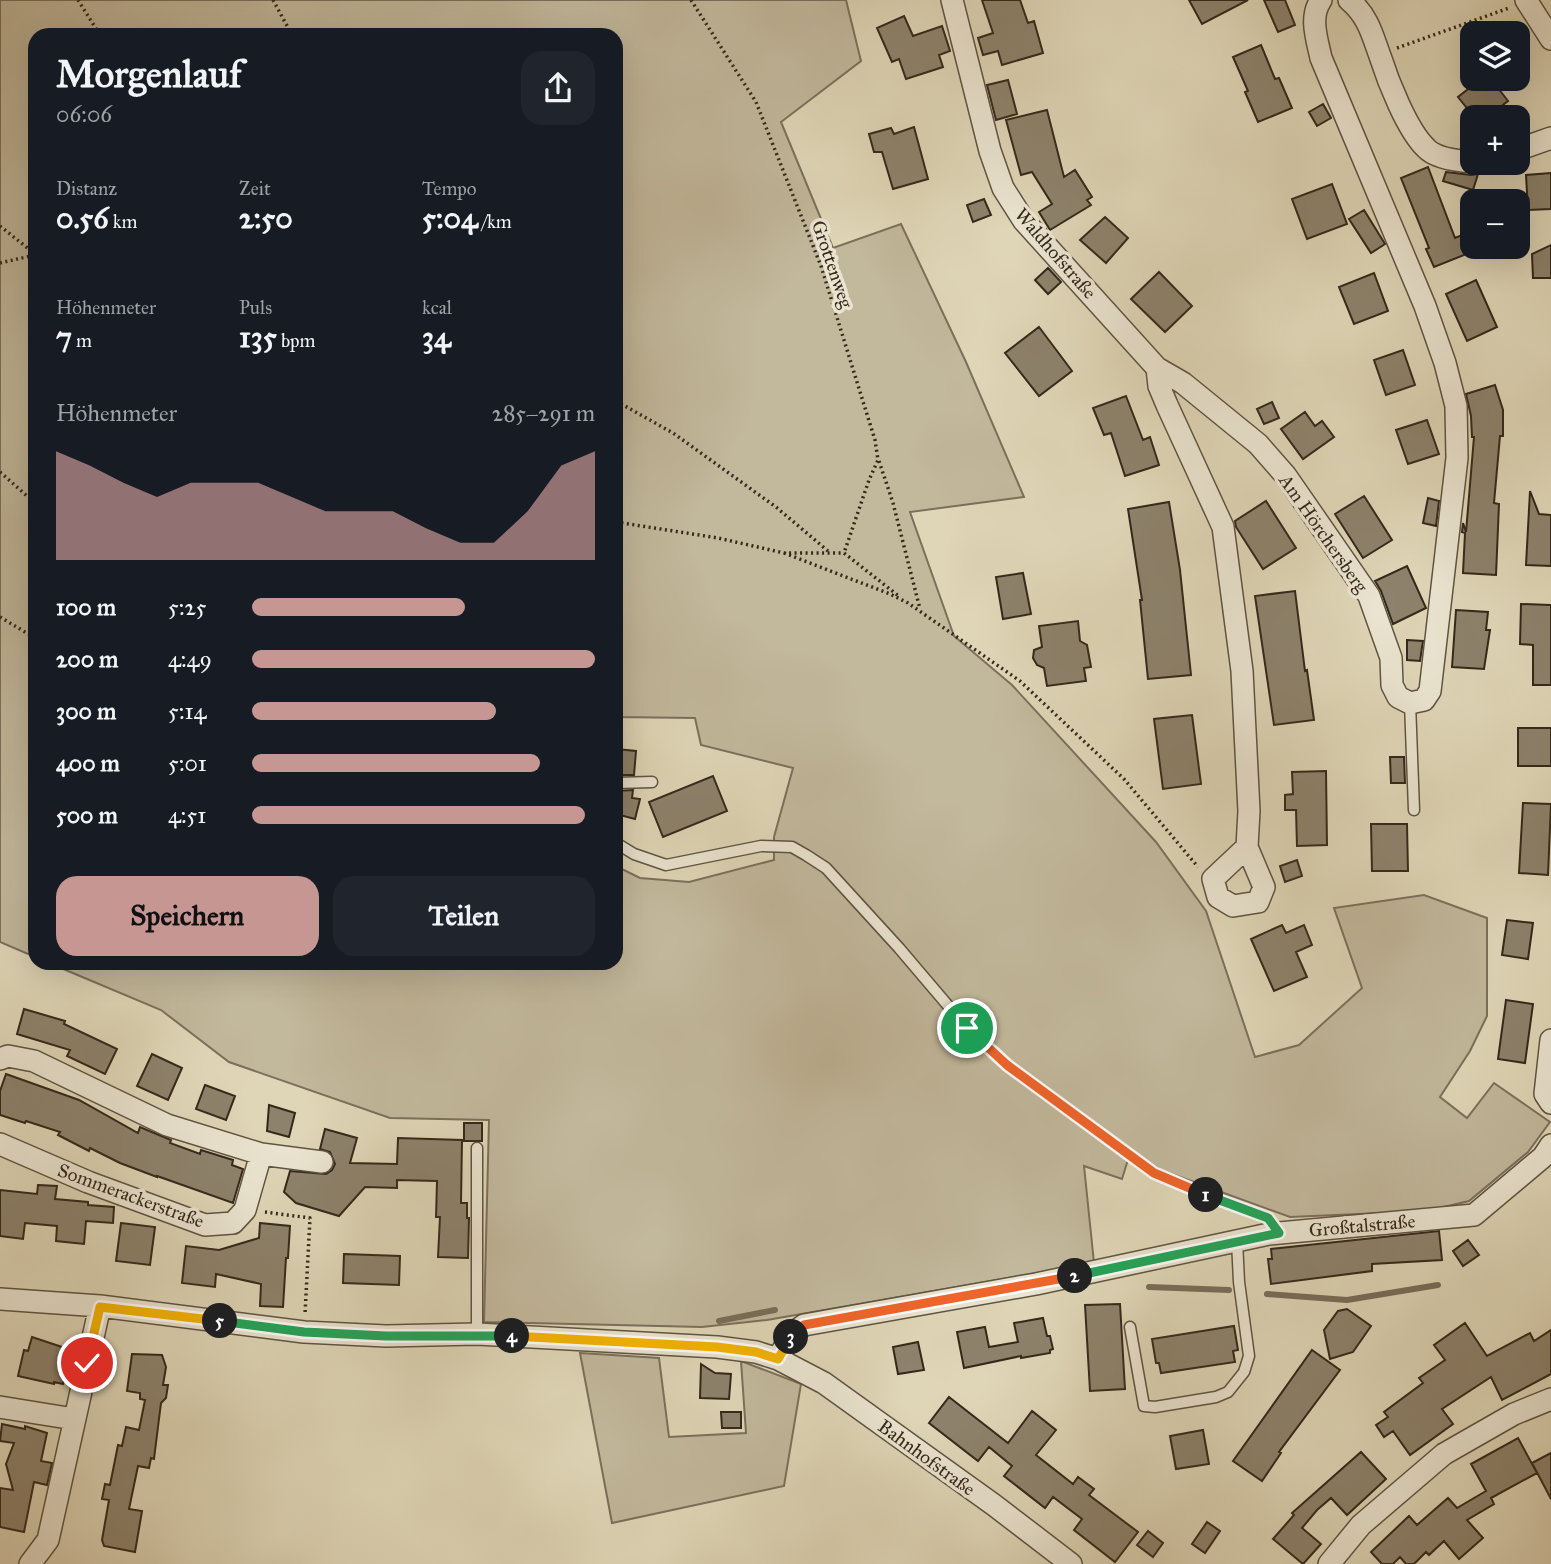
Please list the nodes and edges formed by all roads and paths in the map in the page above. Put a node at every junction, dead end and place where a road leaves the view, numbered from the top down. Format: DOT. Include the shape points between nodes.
graph roads {
  1 [pos="78,0"];
  2 [pos="273,0"];
  3 [pos="691,0"];
  4 [pos="952,0"];
  5 [pos="1321,0"];
  6 [pos="1349,0"];
  7 [pos="1527,1"];
  8 [pos="96,28"];
  9 [pos="288,28"];
  10 [pos="1551,38"];
  11 [pos="1400,47"];
  12 [pos="1551,138"];
  13 [pos="1530,145"];
  14 [pos="1460,161"];
  15 [pos="0,226"];
  16 [pos="28,248"];
  17 [pos="28,256"];
  18 [pos="0,263"];
  19 [pos="1157,368"];
  20 [pos="623,405"];
  21 [pos="878,460"];
  22 [pos="0,472"];
  23 [pos="28,496"];
  24 [pos="623,523"];
  25 [pos="830,552"];
  26 [pos="784,553"];
  27 [pos="844,553"];
  28 [pos="908,603"];
  29 [pos="921,611"];
  30 [pos="0,617"];
  31 [pos="28,634"];
  32 [pos="1410,703"];
  33 [pos="652,782"];
  34 [pos="623,783"];
  35 [pos="1414,810"];
  36 [pos="623,847"];
  37 [pos="1247,847"];
  38 [pos="1213,880"];
  39 [pos="1551,1040"];
  40 [pos="0,1059"];
  41 [pos="1551,1103"];
  42 [pos="0,1144"];
  43 [pos="1551,1145"];
  44 [pos="477,1148"];
  45 [pos="261,1154"];
  46 [pos="321,1162"];
  47 [pos="245,1210"];
  48 [pos="1279,1233"];
  49 [pos="1237,1241"];
  50 [pos="0,1299"];
  51 [pos="100,1307"];
  52 [pos="1130,1326"];
  53 [pos="304,1332"];
  54 [pos="477,1334"];
  55 [pos="778,1359"];
  56 [pos="1551,1399"];
  57 [pos="0,1407"];
  58 [pos="74,1419"];
  59 [pos="30,1564"];
  60 [pos="1071,1564"];
  61 [pos="1329,1564"];
  1 -- 8 [label="path"];
  2 -- 9 [label="path"];
  3 -- 21 [label="path, Grottenweg" via="756,102 821,266"];
  4 -- 19 [label="street, Waldhofstraße" via="1003,188 1024,221"];
  5 -- 32 [label="street" via="1314,26 1321,58 1425,306 1456,405 1457,458 1430,691 1424,700"];
  6 -- 14 [label="street" via="1371,28 1388,79 1427,150"];
  7 -- 10 [label="street"];
  7 -- 11 [label="path"];
  12 -- 13 [label="street"];
  15 -- 16 [label="path"];
  17 -- 18 [label="path"];
  19 -- 32 [label="street, Am Hörchersberg" via="1184,383 1258,444 1286,476 1369,596 1391,658 1392,685 1398,697"];
  19 -- 37 [label="street" via="1159,386 1223,527 1241,671"];
  20 -- 25 [label="path" via="673,433"];
  21 -- 27 [label="path"];
  21 -- 29 [label="path, Grottenweg"];
  22 -- 23 [label="path"];
  24 -- 26 [label="path"];
  25 -- 26 [label="path"];
  25 -- 27 [label="path"];
  26 -- 28 [label="path"];
  27 -- 28 [label="path"];
  28 -- 29 [label="path"];
  29 -- 38 [label="path" via="1020,681 1124,779"];
  30 -- 31 [label="path"];
  32 -- 35 [label="lane"];
  33 -- 34 [label="lane"];
  36 -- 48 [label="lane" via="666,864 761,846 792,847 806,855 826,868 967,1028 1007,1065 1154,1173 1268,1218"];
  37 -- 38 [label="street"];
  37 -- 38 [label="street" via="1264,887 1258,902 1233,906 1218,897"];
  39 -- 41 [label="street" via="1545,1094"];
  40 -- 45 [label="street" via="34,1061 167,1125"];
  42 -- 47 [label="street, Sommerackerstraße" via="205,1225 233,1223"];
  43 -- 48 [label="street, Großtalstraße" via="1474,1215"];
  44 -- 54 [label="lane"];
  45 -- 46 [label="street"];
  45 -- 47 [label="street"];
  47 -- 53 [label="path" via="310,1217"];
  48 -- 49 [label="street, Großtalstraße"];
  49 -- 52 [label="lane" via="1249,1356 1244,1372 1228,1392 1144,1406"];
  49 -- 55 [label="street, Großtalstraße" via="1036,1284 804,1325"];
  50 -- 51 [label="street"];
  51 -- 53 [label="street"];
  51 -- 58 [label="street"];
  53 -- 54 [label="street"];
  54 -- 55 [label="street" via="717,1347"];
  55 -- 60 [label="street, Bahnhofstraße" via="853,1403"];
  56 -- 61 [label="street" via="1444,1454 1361,1525"];
  57 -- 58 [label="street"];
  58 -- 59 [label="street" via="48,1540"];
}
